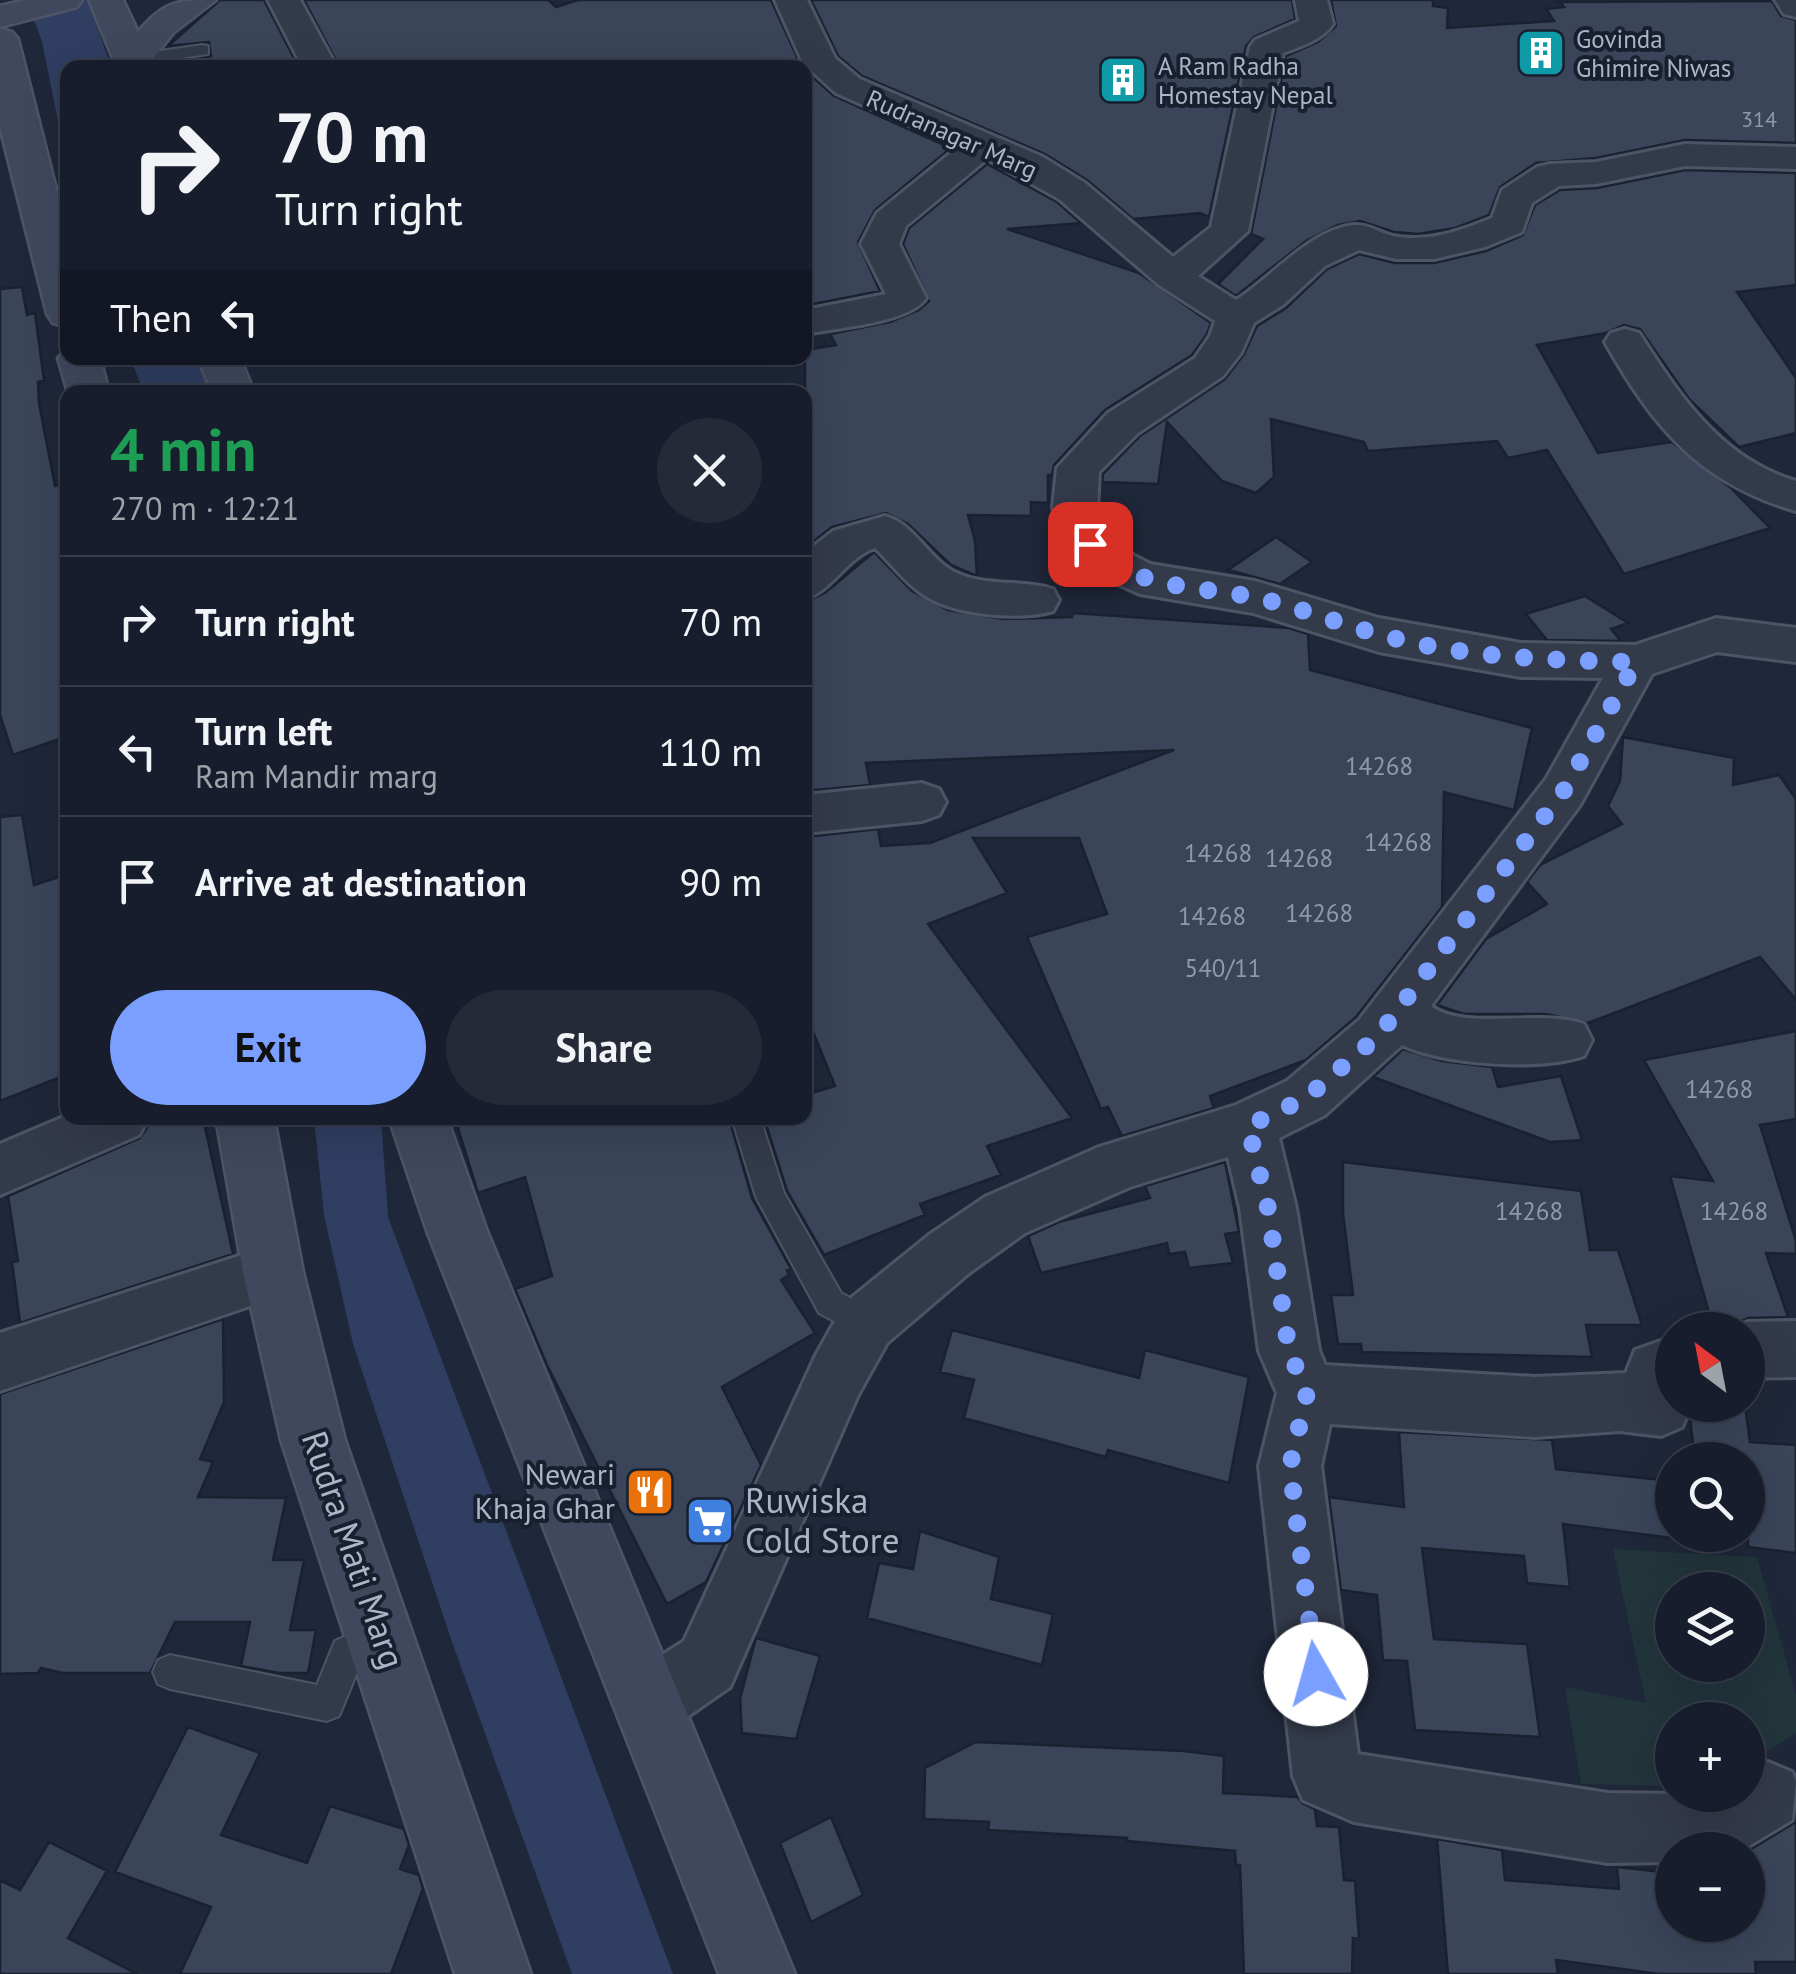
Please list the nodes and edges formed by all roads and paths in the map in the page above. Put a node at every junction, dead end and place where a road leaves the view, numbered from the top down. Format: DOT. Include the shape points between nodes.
graph roads {
  1 [pos="65,0"];
  2 [pos="106,0"];
  3 [pos="199,0"];
  4 [pos="284,0"];
  5 [pos="791,0"];
  6 [pos="1311,0"];
  7 [pos="1791,0"];
  8 [pos="1796,6"];
  9 [pos="0,17"];
  10 [pos="0,39"];
  11 [pos="202,50"];
  12 [pos="132,60"];
  13 [pos="137,60"];
  14 [pos="153,60"];
  15 [pos="316,60"];
  16 [pos="10,113"];
  17 [pos="982,145"];
  18 [pos="1796,158"];
  19 [pos="1173,277"];
  20 [pos="60,286"];
  21 [pos="1236,317"];
  22 [pos="812,321"];
  23 [pos="1625,342"];
  24 [pos="1796,496"];
  25 [pos="812,574"];
  26 [pos="1037,600"];
  27 [pos="1796,645"];
  28 [pos="1636,662"];
  29 [pos="922,802"];
  30 [pos="812,813"];
  31 [pos="1396,1008"];
  32 [pos="1564,1040"];
  33 [pos="104,1125"];
  34 [pos="246,1125"];
  35 [pos="420,1125"];
  36 [pos="748,1125"];
  37 [pos="1248,1126"];
  38 [pos="0,1170"];
  39 [pos="273,1272"];
  40 [pos="866,1323"];
  41 [pos="1796,1349"];
  42 [pos="1765,1350"];
  43 [pos="0,1362"];
  44 [pos="1307,1393"];
  45 [pos="1655,1405"];
  46 [pos="382,1636"];
  47 [pos="170,1672"];
  48 [pos="647,1704"];
  49 [pos="1768,1796"];
  50 [pos="492,1974"];
  51 [pos="757,1974"];
  1 -- 9 [label="street"];
  2 -- 12 [label="street"];
  3 -- 13 [label="street" via="162,25"];
  4 -- 15 [label="street"];
  5 -- 17 [label="street, Rudranagar Marg" via="830,73 871,99"];
  6 -- 19 [label="street" via="1316,24 1267,48 1229,231"];
  7 -- 8 [label="street"];
  10 -- 16 [label="street"];
  11 -- 14 [label="lane"];
  16 -- 20 [label="street"];
  17 -- 19 [label="street, Rudranagar Marg" via="1072,191"];
  17 -- 22 [label="street" via="890,221 880,244 907,298"];
  18 -- 21 [label="street" via="1685,155 1550,175 1515,198 1509,224 1475,240 1415,253 1357,236 1312,258"];
  19 -- 21 [label="street, Rudranagar Marg"];
  21 -- 28 [label="street" via="1214,361 1178,394 1127,419 1078,468 1075,508 1105,560 1140,578 1255,598 1427,644 1521,660"];
  23 -- 24 [label="street" via="1652,384 1732,473"];
  25 -- 26 [label="street" via="829,551 885,531 938,584 980,598"];
  27 -- 28 [label="street" via="1716,635"];
  28 -- 31 [label="street" via="1563,792"];
  29 -- 30 [label="street"];
  31 -- 32 [label="street" via="1426,1032 1476,1040"];
  31 -- 37 [label="street" via="1378,1036 1306,1098"];
  33 -- 38 [label="street"];
  34 -- 39 [label="street, Rudra Mati Marg"];
  35 -- 48 [label="street"];
  36 -- 40 [label="lane" via="771,1197 830,1303"];
  37 -- 40 [label="street" via="1119,1164 1005,1215"];
  37 -- 44 [label="street" via="1289,1351"];
  39 -- 43 [label="street"];
  39 -- 46 [label="street, Rudra Mati Marg" via="313,1440"];
  40 -- 48 [label="street" via="707,1664"];
  41 -- 42 [label="street"];
  44 -- 45 [label="street"];
  44 -- 49 [label="street" via="1290,1466 1327,1776 1354,1788 1608,1828 1715,1827"];
  46 -- 47 [label="lane" via="348,1654 327,1704"];
  46 -- 50 [label="street, Rudra Mati Marg"];
  48 -- 51 [label="street"];
}
